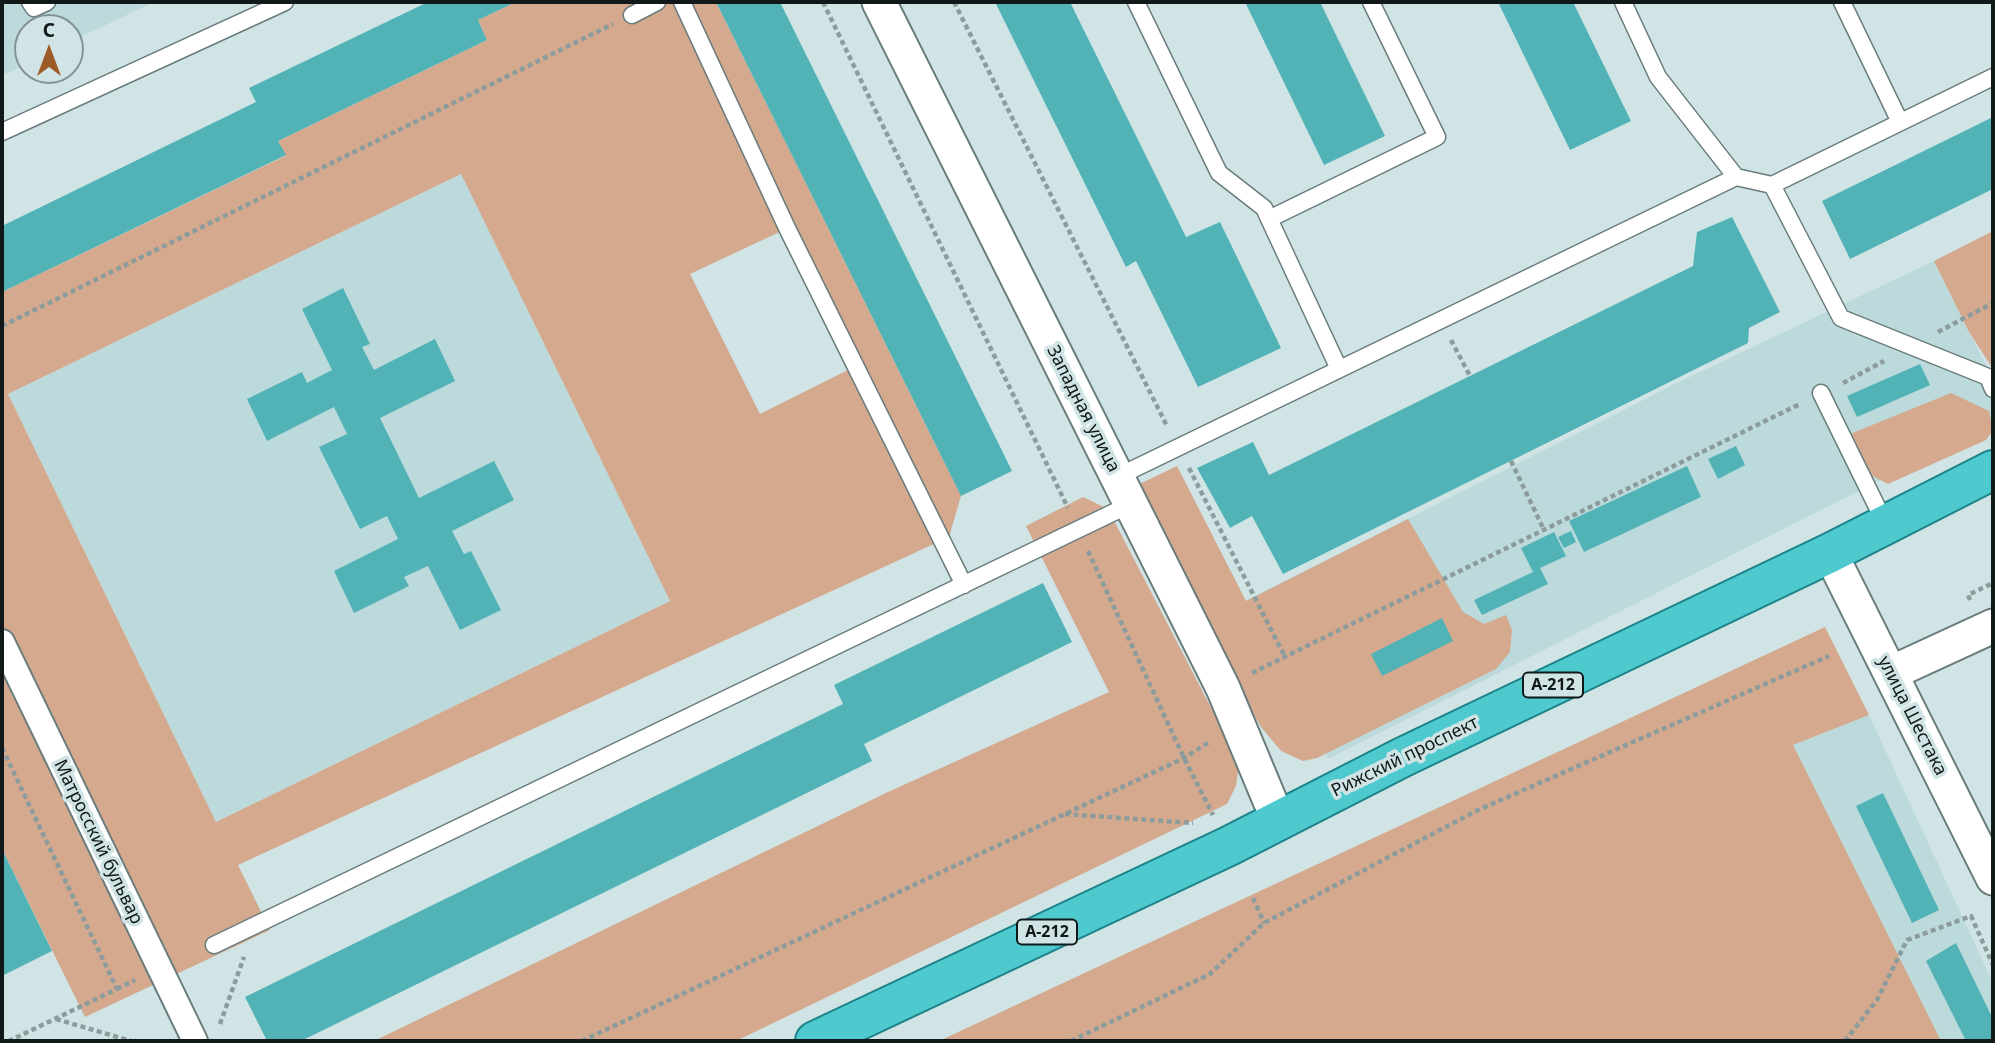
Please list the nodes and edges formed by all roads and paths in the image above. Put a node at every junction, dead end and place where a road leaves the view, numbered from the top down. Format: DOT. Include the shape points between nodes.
graph roads {
  1 [pos="30,2"];
  2 [pos="47,2"];
  3 [pos="285,2"];
  4 [pos="657,2"];
  5 [pos="682,2"];
  6 [pos="823,2"];
  7 [pos="879,2"];
  8 [pos="954,2"];
  9 [pos="1136,2"];
  10 [pos="1371,2"];
  11 [pos="1623,2"];
  12 [pos="1842,2"];
  13 [pos="632,15"];
  14 [pos="1993,77"];
  15 [pos="1900,122"];
  16 [pos="2,132"];
  17 [pos="1736,177"];
  18 [pos="1772,185"];
  19 [pos="1269,219"];
  20 [pos="1441,320"];
  21 [pos="2,326"];
  22 [pos="1339,369"];
  23 [pos="1869,369"];
  24 [pos="1470,376"];
  25 [pos="1851,379"];
  26 [pos="1993,389"];
  27 [pos="1821,393"];
  28 [pos="1178,447"];
  29 [pos="1511,461"];
  30 [pos="1993,470"];
  31 [pos="1124,491"];
  32 [pos="1886,525"];
  33 [pos="1078,528"];
  34 [pos="1544,530"];
  35 [pos="1830,553"];
  36 [pos="1993,583"];
  37 [pos="964,585"];
  38 [pos="1968,595"];
  39 [pos="1993,626"];
  40 [pos="2,642"];
  41 [pos="1829,656"];
  42 [pos="1285,657"];
  43 [pos="1891,673"];
  44 [pos="1223,688"];
  45 [pos="1217,738"];
  46 [pos="2,748"];
  47 [pos="1184,758"];
  48 [pos="1065,814"];
  49 [pos="1278,820"];
  50 [pos="1204,824"];
  51 [pos="1218,825"];
  52 [pos="1993,878"];
  53 [pos="1253,898"];
  54 [pos="1264,923"];
  55 [pos="256,925"];
  56 [pos="214,945"];
  57 [pos="1993,965"];
  58 [pos="55,1019"];
  59 [pos="218,1028"];
  60 [pos="9,1041"];
  61 [pos="131,1041"];
  62 [pos="195,1041"];
  63 [pos="582,1041"];
  64 [pos="815,1041"];
  65 [pos="1071,1041"];
  66 [pos="1844,1041"];
  1 -- 2 [label="lane" via="34,8"];
  3 -- 16 [label="lane"];
  4 -- 13 [label="lane"];
  5 -- 37 [label="lane" via="787,228"];
  6 -- 33 [label="path"];
  7 -- 31 [label="street, Западная улица"];
  8 -- 28 [label="path"];
  9 -- 19 [label="lane" via="1219,173 1264,208"];
  10 -- 19 [label="lane" via="1437,137"];
  11 -- 17 [label="lane" via="1658,76"];
  12 -- 15 [label="lane"];
  13 -- 21 [label="path"];
  14 -- 15 [label="lane"];
  15 -- 18 [label="lane"];
  17 -- 18 [label="lane"];
  17 -- 20 [label="lane"];
  18 -- 26 [label="lane" via="1841,318 1988,377"];
  19 -- 22 [label="lane"];
  20 -- 22 [label="lane"];
  20 -- 24 [label="path"];
  22 -- 28 [label="lane"];
  23 -- 25 [label="path"];
  27 -- 32 [label="lane"];
  27 -- 34 [label="path"];
  28 -- 31 [label="lane"];
  28 -- 42 [label="path"];
  29 -- 34 [label="path"];
  30 -- 32 [label="highway, Рижский проспект / А-212"];
  31 -- 33 [label="lane"];
  31 -- 44 [label="street, Западная улица"];
  32 -- 35 [label="highway, Рижский проспект / А-212"];
  33 -- 37 [label="lane"];
  33 -- 47 [label="path"];
  34 -- 42 [label="path"];
  35 -- 43 [label="street, улица Шестака"];
  35 -- 49 [label="highway, Рижский проспект / А-212"];
  36 -- 38 [label="path"];
  37 -- 55 [label="lane"];
  39 -- 43 [label="street"];
  40 -- 62 [label="street, Матросский бульвар"];
  41 -- 54 [label="path" via="1478,810"];
  42 -- 44 [label="path"];
  43 -- 52 [label="street, улица Шестака"];
  44 -- 49 [label="street, Западная улица"];
  45 -- 47 [label="path"];
  46 -- 58 [label="path" via="117,989"];
  47 -- 48 [label="path"];
  47 -- 51 [label="path"];
  48 -- 50 [label="path"];
  48 -- 63 [label="path"];
  49 -- 64 [label="highway, Рижский проспект / А-212"];
  53 -- 54 [label="path"];
  54 -- 65 [label="path" via="1210,974"];
  55 -- 56 [label="lane"];
  55 -- 59 [label="path"];
  57 -- 66 [label="path" via="1971,916 1907,940 1878,1000"];
  58 -- 60 [label="path"];
  58 -- 61 [label="path"];
}
